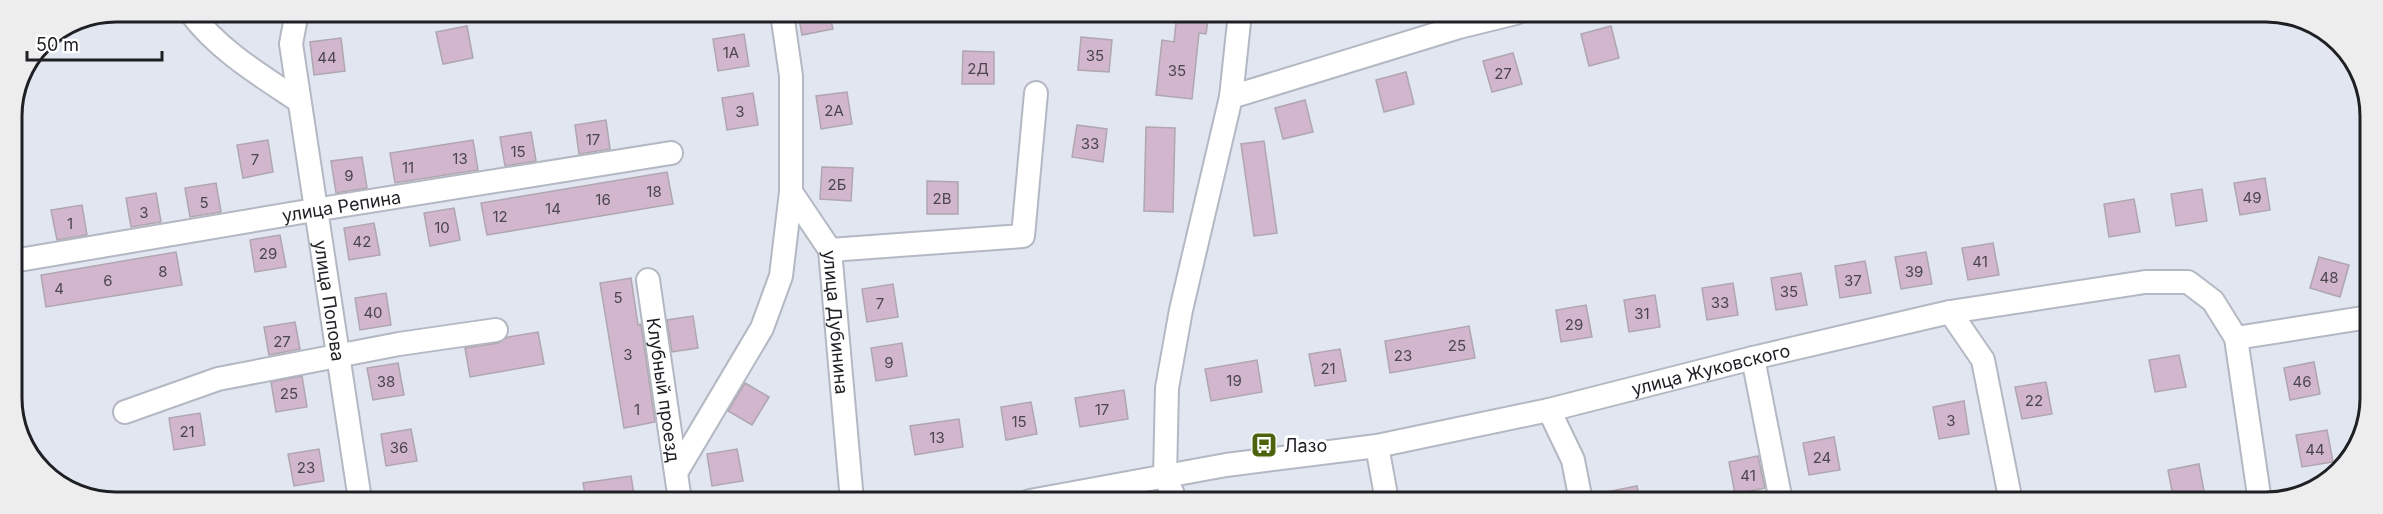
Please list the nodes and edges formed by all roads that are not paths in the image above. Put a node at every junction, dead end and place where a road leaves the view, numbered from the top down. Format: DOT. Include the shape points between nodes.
graph roads {
  1 [pos="197,22"];
  2 [pos="295,22"];
  3 [pos="783,22"];
  4 [pos="1239,22"];
  5 [pos="1479,22"];
  6 [pos="1036,93"];
  7 [pos="1231,97"];
  8 [pos="299,101"];
  9 [pos="671,153"];
  10 [pos="790,192"];
  11 [pos="315,210"];
  12 [pos="830,250"];
  13 [pos="22,259"];
  14 [pos="648,280"];
  15 [pos="1950,312"];
  16 [pos="2360,318"];
  17 [pos="496,330"];
  18 [pos="2236,338"];
  19 [pos="339,356"];
  20 [pos="1753,358"];
  21 [pos="1550,410"];
  22 [pos="125,412"];
  23 [pos="1377,446"];
  24 [pos="677,471"];
  25 [pos="1165,477"];
  26 [pos="359,492"];
  27 [pos="679,492"];
  28 [pos="851,492"];
  29 [pos="1081,492"];
  30 [pos="1172,492"];
  31 [pos="1385,492"];
  32 [pos="1579,492"];
  33 [pos="1780,492"];
  34 [pos="2010,492"];
  35 [pos="2259,492"];
  1 -- 8 [label="street" via="244,64"];
  2 -- 8 [label="street, улица Попова" via="291,44"];
  3 -- 10 [label="street" via="791,76"];
  4 -- 7 [label="street"];
  5 -- 7 [label="street"];
  6 -- 12 [label="street" via="1023,236"];
  7 -- 25 [label="street" via="1181,310 1167,388"];
  8 -- 11 [label="street, улица Попова"];
  9 -- 11 [label="street, улица Репина"];
  10 -- 12 [label="street, улица Дубинина"];
  10 -- 24 [label="street" via="781,276 762,328"];
  11 -- 13 [label="street, улица Репина"];
  11 -- 19 [label="street, улица Попова"];
  12 -- 28 [label="street, улица Дубинина"];
  14 -- 24 [label="street, Клубный проезд"];
  15 -- 18 [label="street, улица Жуковского" via="2145,282 2188,282 2213,302"];
  15 -- 20 [label="street, улица Жуковского"];
  15 -- 34 [label="street" via="1983,360"];
  16 -- 18 [label="street"];
  17 -- 19 [label="street"];
  18 -- 35 [label="street"];
  19 -- 22 [label="street" via="218,379"];
  19 -- 26 [label="street, улица Попова"];
  20 -- 21 [label="street, улица Жуковского"];
  20 -- 33 [label="street"];
  21 -- 23 [label="street, улица Жуковского"];
  21 -- 32 [label="street" via="1573,460"];
  23 -- 25 [label="street, улица Жуковского" via="1226,465"];
  23 -- 31 [label="street"];
  24 -- 27 [label="street, Клубный проезд"];
  25 -- 29 [label="street, улица Жуковского"];
  25 -- 30 [label="street"];
}
